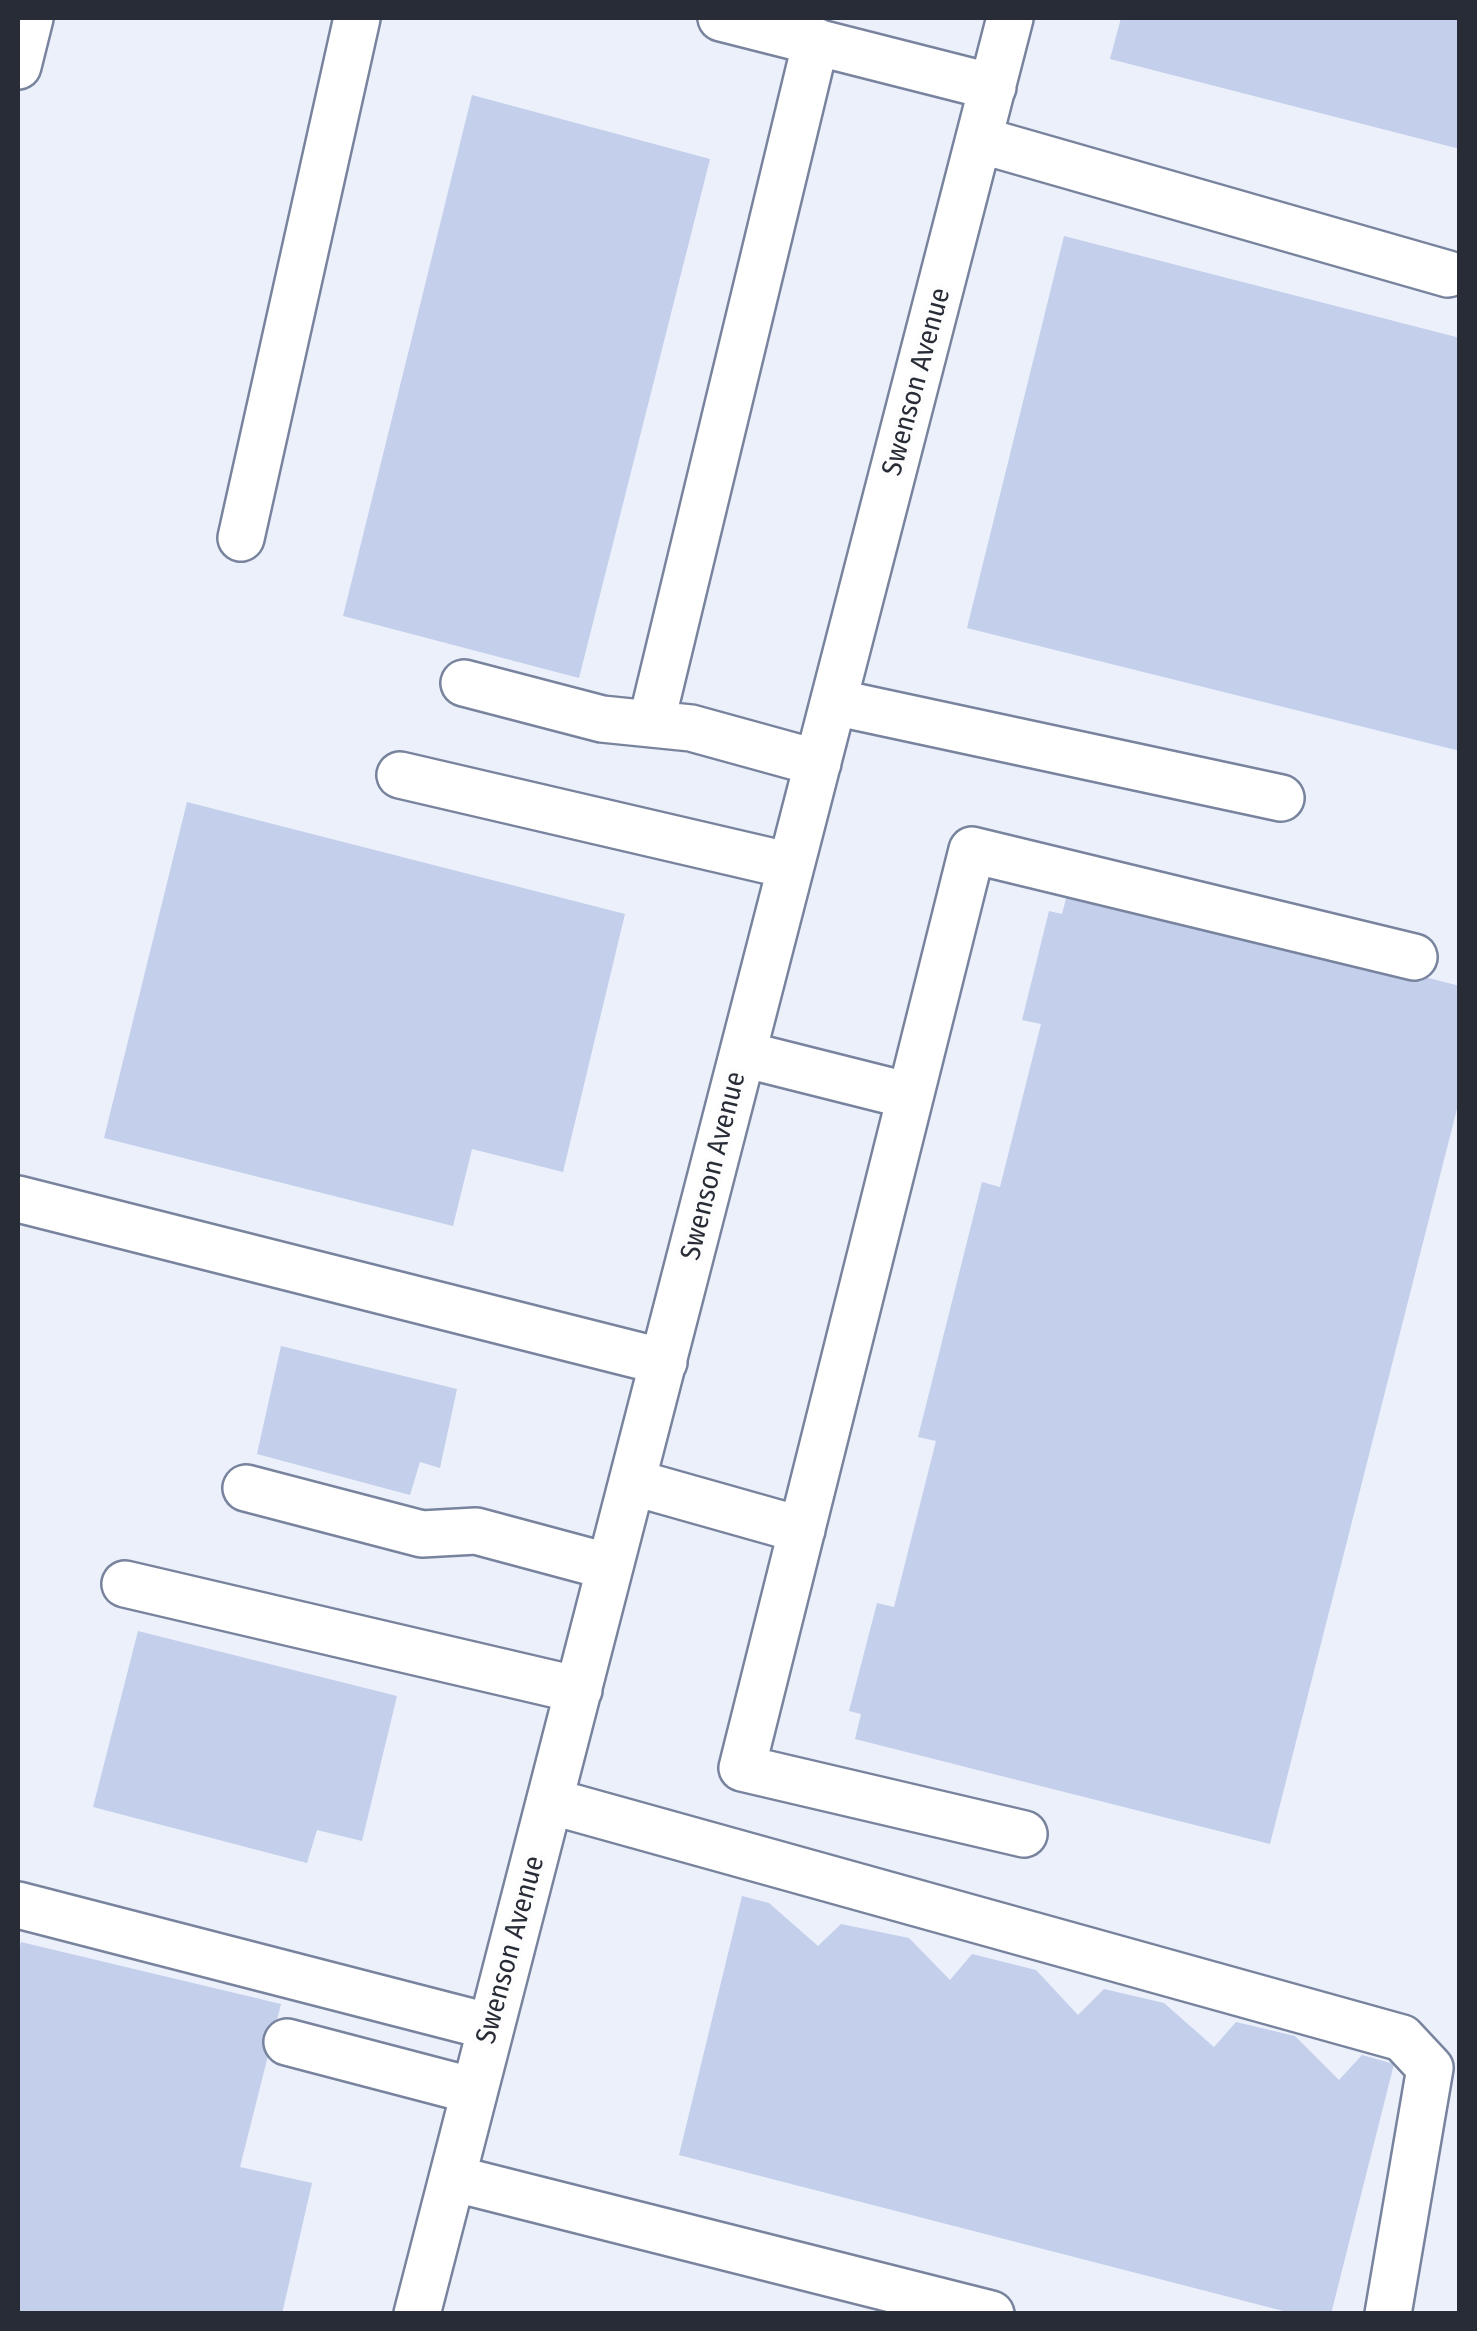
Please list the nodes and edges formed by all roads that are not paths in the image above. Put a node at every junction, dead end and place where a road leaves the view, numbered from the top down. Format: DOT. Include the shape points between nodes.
graph roads {
  1 [pos="30,18"];
  2 [pos="358,18"];
  3 [pos="722,18"];
  4 [pos="1010,18"];
  5 [pos="796,31"];
  6 [pos="18,66"];
  7 [pos="993,87"];
  8 [pos="980,140"];
  9 [pos="1448,274"];
  10 [pos="241,538"];
  11 [pos="464,683"];
  12 [pos="834,702"];
  13 [pos="651,724"];
  14 [pos="818,763"];
  15 [pos="400,774"];
  16 [pos="1281,798"];
  17 [pos="792,866"];
  18 [pos="1414,957"];
  19 [pos="743,1054"];
  20 [pos="910,1096"];
  21 [pos="18,1199"];
  22 [pos="664,1362"];
  23 [pos="632,1482"];
  24 [pos="246,1488"];
  25 [pos="802,1530"];
  26 [pos="610,1567"];
  27 [pos="124,1584"];
  28 [pos="579,1690"];
  29 [pos="550,1802"];
  30 [pos="1024,1834"];
  31 [pos="18,1904"];
  32 [pos="491,2027"];
  33 [pos="288,2042"];
  34 [pos="474,2091"];
  35 [pos="452,2178"];
  36 [pos="417,2314"];
  37 [pos="991,2314"];
  38 [pos="1388,2314"];
  1 -- 6 [label="street"];
  2 -- 10 [label="street"];
  3 -- 5 [label="street"];
  4 -- 7 [label="street, Swenson Avenue"];
  5 -- 7 [label="street"];
  5 -- 13 [label="street"];
  7 -- 8 [label="street, Swenson Avenue"];
  8 -- 9 [label="street"];
  8 -- 12 [label="street, Swenson Avenue"];
  11 -- 13 [label="street" via="602,719"];
  12 -- 14 [label="street, Swenson Avenue"];
  12 -- 16 [label="street"];
  13 -- 14 [label="street"];
  14 -- 17 [label="street, Swenson Avenue"];
  15 -- 17 [label="street"];
  17 -- 19 [label="street, Swenson Avenue"];
  18 -- 20 [label="street" via="972,850"];
  19 -- 20 [label="street"];
  19 -- 22 [label="street, Swenson Avenue"];
  20 -- 25 [label="street"];
  21 -- 22 [label="street"];
  22 -- 23 [label="street, Swenson Avenue"];
  23 -- 25 [label="street"];
  23 -- 26 [label="street, Swenson Avenue"];
  24 -- 26 [label="street" via="422,1534 476,1531"];
  25 -- 30 [label="street" via="742,1768"];
  26 -- 28 [label="street, Swenson Avenue"];
  27 -- 28 [label="street"];
  28 -- 29 [label="street, Swenson Avenue"];
  29 -- 32 [label="street, Swenson Avenue"];
  29 -- 38 [label="street" via="1402,2038 1430,2068"];
  31 -- 32 [label="street"];
  32 -- 34 [label="street, Swenson Avenue"];
  33 -- 34 [label="street"];
  34 -- 35 [label="street, Swenson Avenue"];
  35 -- 36 [label="street, Swenson Avenue"];
  35 -- 37 [label="street"];
}
